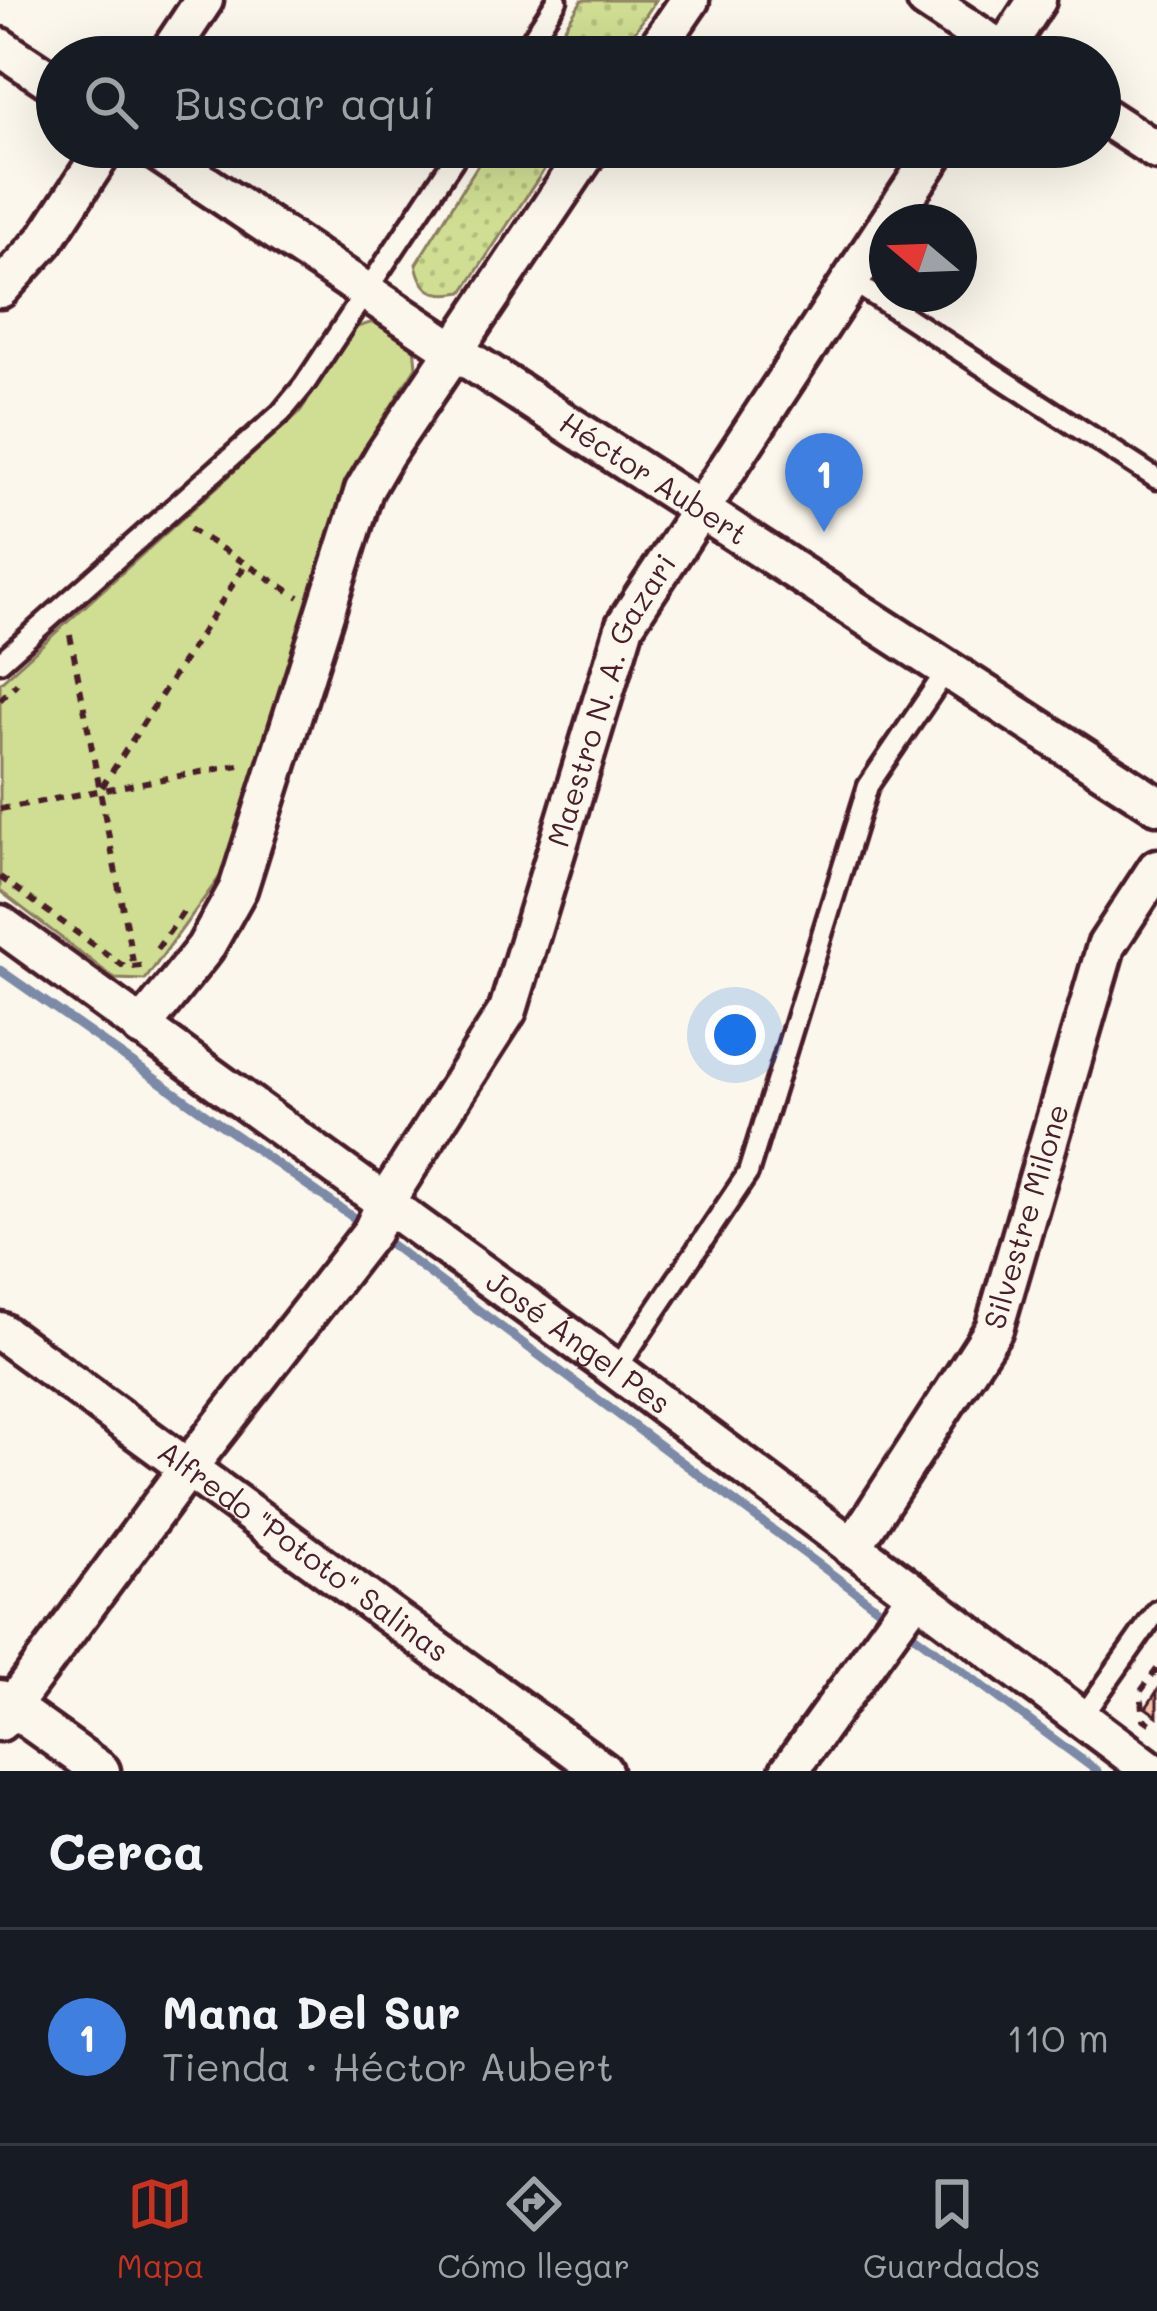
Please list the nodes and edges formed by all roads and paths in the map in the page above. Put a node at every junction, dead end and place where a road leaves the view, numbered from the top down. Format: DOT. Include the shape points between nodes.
graph roads {
  1 [pos="204,0"];
  2 [pos="557,0"];
  3 [pos="689,0"];
  4 [pos="926,0"];
  5 [pos="1037,0"];
  6 [pos="180,36"];
  7 [pos="534,36"];
  8 [pos="665,36"];
  9 [pos="978,36"];
  10 [pos="1016,36"];
  11 [pos="0,47"];
  12 [pos="36,71"];
  13 [pos="1121,128"];
  14 [pos="1157,151"];
  15 [pos="92,168"];
  16 [pos="181,168"];
  17 [pos="448,168"];
  18 [pos="577,168"];
  19 [pos="925,168"];
  20 [pos="901,204"];
  21 [pos="869,252"];
  22 [pos="850,280"];
  23 [pos="0,289"];
  24 [pos="367,292"];
  25 [pos="454,351"];
  26 [pos="1157,479"];
  27 [pos="700,508"];
  28 [pos="190,530"];
  29 [pos="245,564"];
  30 [pos="305,601"];
  31 [pos="70,635"];
  32 [pos="0,662"];
  33 [pos="947,670"];
  34 [pos="255,761"];
  35 [pos="100,790"];
  36 [pos="1157,806"];
  37 [pos="0,809"];
  38 [pos="1157,868"];
  39 [pos="0,877"];
  40 [pos="186,908"];
  41 [pos="0,924"];
  42 [pos="134,967"];
  43 [pos="141,1028"];
  44 [pos="386,1201"];
  45 [pos="0,1331"];
  46 [pos="616,1370"];
  47 [pos="187,1469"];
  48 [pos="852,1548"];
  49 [pos="915,1596"];
  50 [pos="1157,1611"];
  51 [pos="1157,1669"];
  52 [pos="4,1709"];
  53 [pos="1081,1719"];
  54 [pos="1157,1728"];
  55 [pos="101,1771"];
  56 [pos="604,1771"];
  57 [pos="789,1771"];
  58 [pos="1152,1771"];
  1 -- 6 [label="street"];
  2 -- 7 [label="lane"];
  3 -- 8 [label="street"];
  4 -- 9 [label="street"];
  5 -- 10 [label="street"];
  11 -- 12 [label="street"];
  13 -- 14 [label="street"];
  15 -- 23 [label="street" via="45,240"];
  16 -- 24 [label="street, Héctor Aubert"];
  17 -- 24 [label="lane"];
  18 -- 25 [label="street"];
  19 -- 20 [label="street, Maestro N. A. Gazari"];
  21 -- 22 [label="street, Maestro N. A. Gazari"];
  22 -- 26 [label="lane"];
  22 -- 27 [label="street, Maestro N. A. Gazari"];
  24 -- 25 [label="street, Héctor Aubert"];
  24 -- 32 [label="lane" via="281,413"];
  25 -- 27 [label="street, Héctor Aubert"];
  25 -- 43 [label="street" via="364,490 238,889 205,948"];
  27 -- 33 [label="street, Héctor Aubert"];
  27 -- 44 [label="street, Maestro N. A. Gazari" via="625,625 508,1010"];
  28 -- 29 [label="path"];
  29 -- 30 [label="path"];
  29 -- 35 [label="path"];
  31 -- 42 [label="path"];
  33 -- 36 [label="street, Héctor Aubert"];
  33 -- 46 [label="lane" via="868,787 748,1173"];
  34 -- 35 [label="path"];
  35 -- 37 [label="path"];
  38 -- 48 [label="street, Silvestre Milone" via="1106,946 994,1329"];
  39 -- 42 [label="path"];
  40 -- 42 [label="path" via="145,967"];
  41 -- 43 [label="street, José Ángel Pes"];
  43 -- 44 [label="street, José Ángel Pes"];
  44 -- 46 [label="street, José Ángel Pes"];
  44 -- 47 [label="street, Maestro N. A. Gazari" via="372,1231"];
  45 -- 47 [label="street, Alfredo \"Pototo\" Salinas"];
  46 -- 48 [label="street, José Ángel Pes"];
  47 -- 52 [label="street, Maestro N. A. Gazari"];
  47 -- 56 [label="street, Alfredo \"Pototo\" Salinas"];
  48 -- 49 [label="street, José Ángel Pes"];
  49 -- 53 [label="street, José Ángel Pes"];
  49 -- 57 [label="street"];
  50 -- 53 [label="lane"];
  51 -- 54 [label="path" via="1141,1691 1144,1719"];
  52 -- 55 [label="street"];
  53 -- 58 [label="street, José Ángel Pes"];
}
